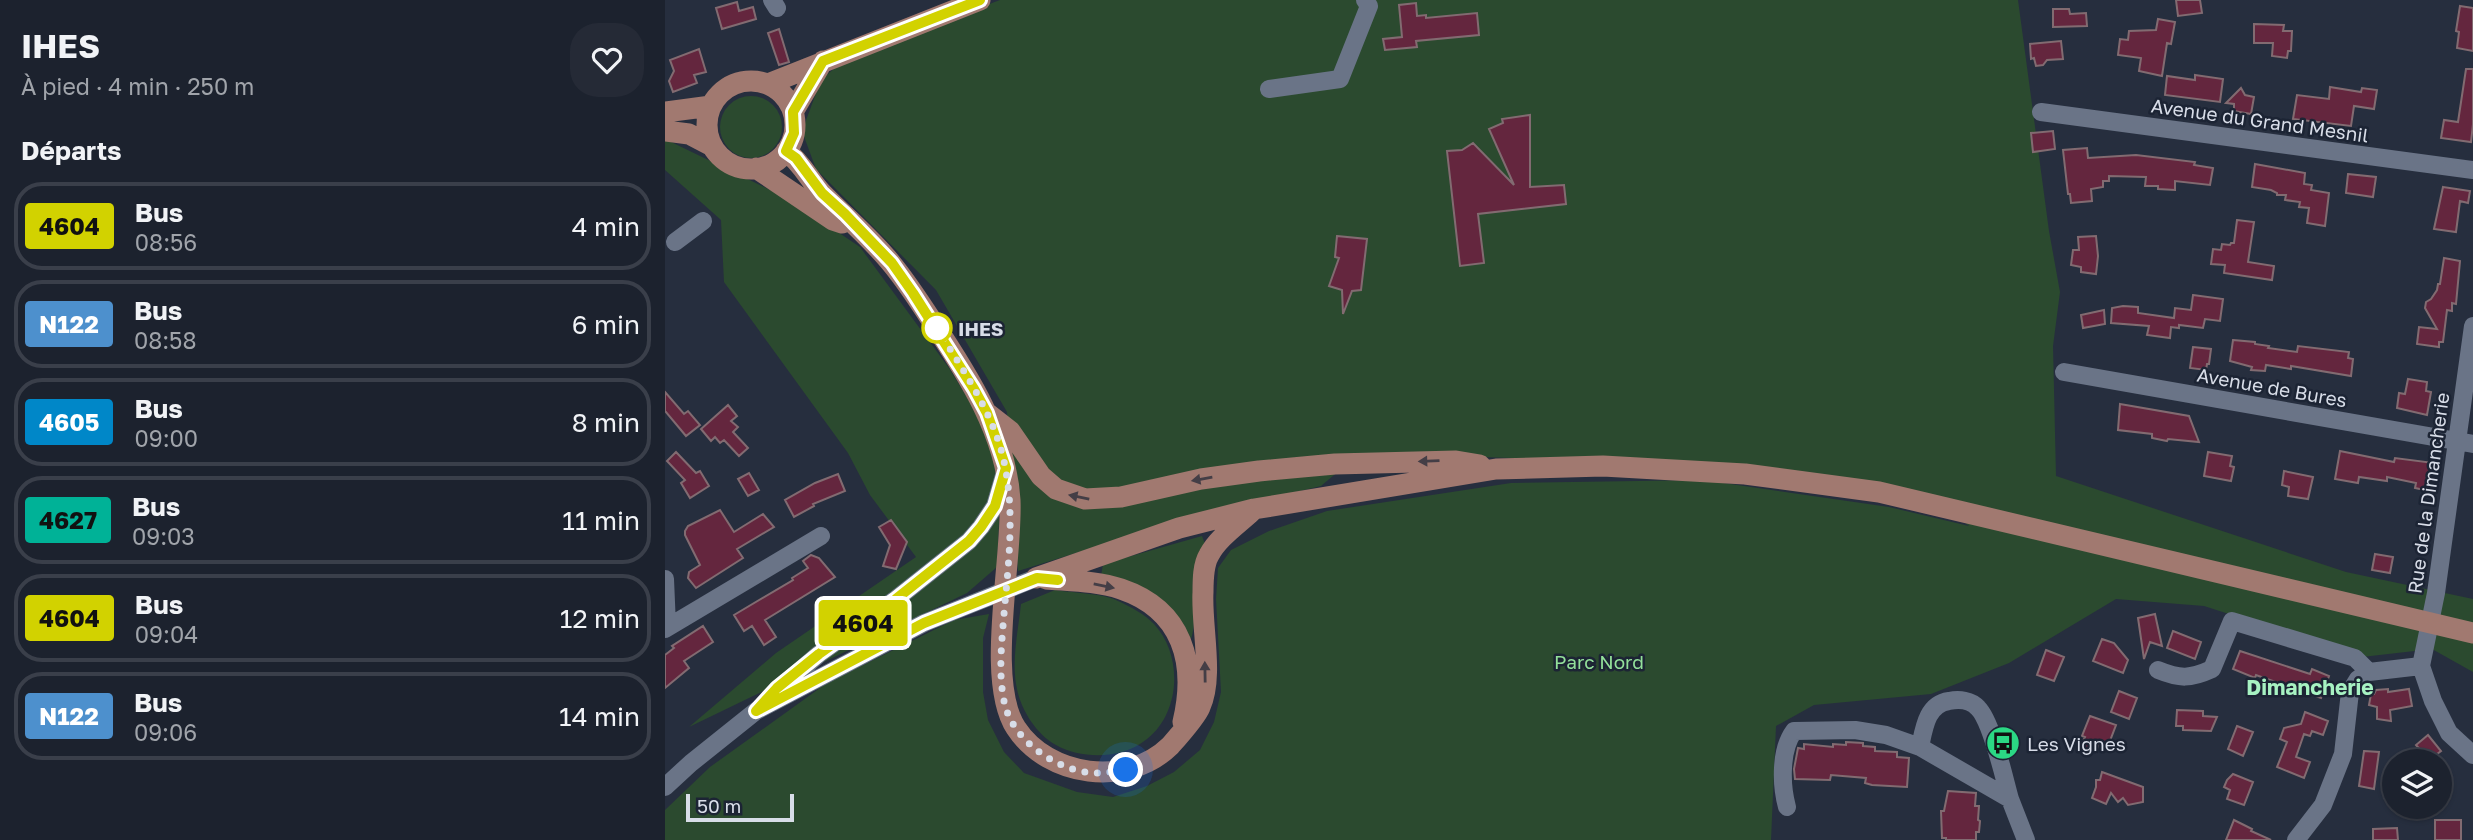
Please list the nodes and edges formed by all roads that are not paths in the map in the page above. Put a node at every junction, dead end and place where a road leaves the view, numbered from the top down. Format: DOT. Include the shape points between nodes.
graph roads {
  1 [pos="980,0"];
  2 [pos="1365,0"];
  3 [pos="823,61"];
  4 [pos="768,84"];
  5 [pos="1269,89"];
  6 [pos="711,106"];
  7 [pos="665,112"];
  8 [pos="793,112"];
  9 [pos="2041,112"];
  10 [pos="665,131"];
  11 [pos="712,146"];
  12 [pos="786,151"];
  13 [pos="756,168"];
  14 [pos="2473,170"];
  15 [pos="703,221"];
  16 [pos="861,230"];
  17 [pos="675,242"];
  18 [pos="2473,327"];
  19 [pos="2064,372"];
  20 [pos="987,413"];
  21 [pos="2465,442"];
  22 [pos="1006,468"];
  23 [pos="1496,468"];
  24 [pos="1254,509"];
  25 [pos="821,536"];
  26 [pos="1037,578"];
  27 [pos="665,579"];
  28 [pos="666,628"];
  29 [pos="2473,633"];
  30 [pos="2421,666"];
  31 [pos="2158,670"];
  32 [pos="2369,672"];
  33 [pos="756,711"];
  34 [pos="1181,732"];
  35 [pos="1920,747"];
  36 [pos="2473,755"];
  37 [pos="665,787"];
  38 [pos="2010,799"];
  39 [pos="1787,807"];
  40 [pos="2026,840"];
  41 [pos="2296,840"];
  1 -- 3 [label="main road"];
  2 -- 5 [label="street" via="1369,6 1340,79"];
  3 -- 4 [label="main road"];
  3 -- 8 [label="main road"];
  4 -- 6 [label="main road" via="755,81 729,86"];
  4 -- 8 [label="main road" via="783,95"];
  6 -- 7 [label="main road"];
  6 -- 11 [label="main road" via="707,126"];
  8 -- 12 [label="main road" via="794,133"];
  9 -- 14 [label="street, Avenue du Grand Mesnil"];
  10 -- 11 [label="main road" via="689,134"];
  11 -- 13 [label="main road" via="734,165"];
  12 -- 13 [label="main road"];
  12 -- 16 [label="main road"];
  13 -- 16 [label="main road" via="833,220"];
  15 -- 17 [label="street"];
  16 -- 20 [label="main road" via="913,293"];
  18 -- 21 [label="street, Rue de la Dimancherie"];
  19 -- 21 [label="street, Avenue de Bures"];
  20 -- 22 [label="main road"];
  23 -- 20 [label="main road, one-way" via="1456,461 1335,464 1248,472 1085,499 1056,489 1041,477 1010,431"];
  21 -- 30 [label="street, Rue de la Dimancherie"];
  22 -- 33 [label="street" via="995,506 969,541 819,654"];
  22 -- 34 [label="main road" via="1010,532 1000,668 1004,703 1015,728 1033,747 1061,765 1093,773 1126,770 1154,758"];
  23 -- 24 [label="main road"];
  23 -- 29 [label="main road" via="1602,466 1699,471 1879,492"];
  24 -- 26 [label="main road" via="1179,528"];
  34 -- 24 [label="main road, one-way" via="1200,708 1205,687 1202,596 1207,557"];
  25 -- 28 [label="street"];
  26 -- 33 [label="street" via="912,629"];
  26 -- 34 [label="main road, one-way" via="1102,584 1123,590 1163,614 1176,629 1188,664 1189,689"];
  27 -- 28 [label="street"];
  30 -- 32 [label="street"];
  30 -- 36 [label="street" via="2449,733"];
  31 -- 32 [label="street" via="2193,678 2212,669 2232,621 2355,658"];
  32 -- 41 [label="street" via="2350,692 2343,754 2323,805"];
  33 -- 37 [label="street"];
  35 -- 38 [label="street"];
  35 -- 38 [label="street" via="1924,726 1940,702 1961,699 1977,706 1986,718"];
  35 -- 39 [label="street" via="1865,732 1794,732 1787,740 1782,791"];
  38 -- 40 [label="street"];
}
